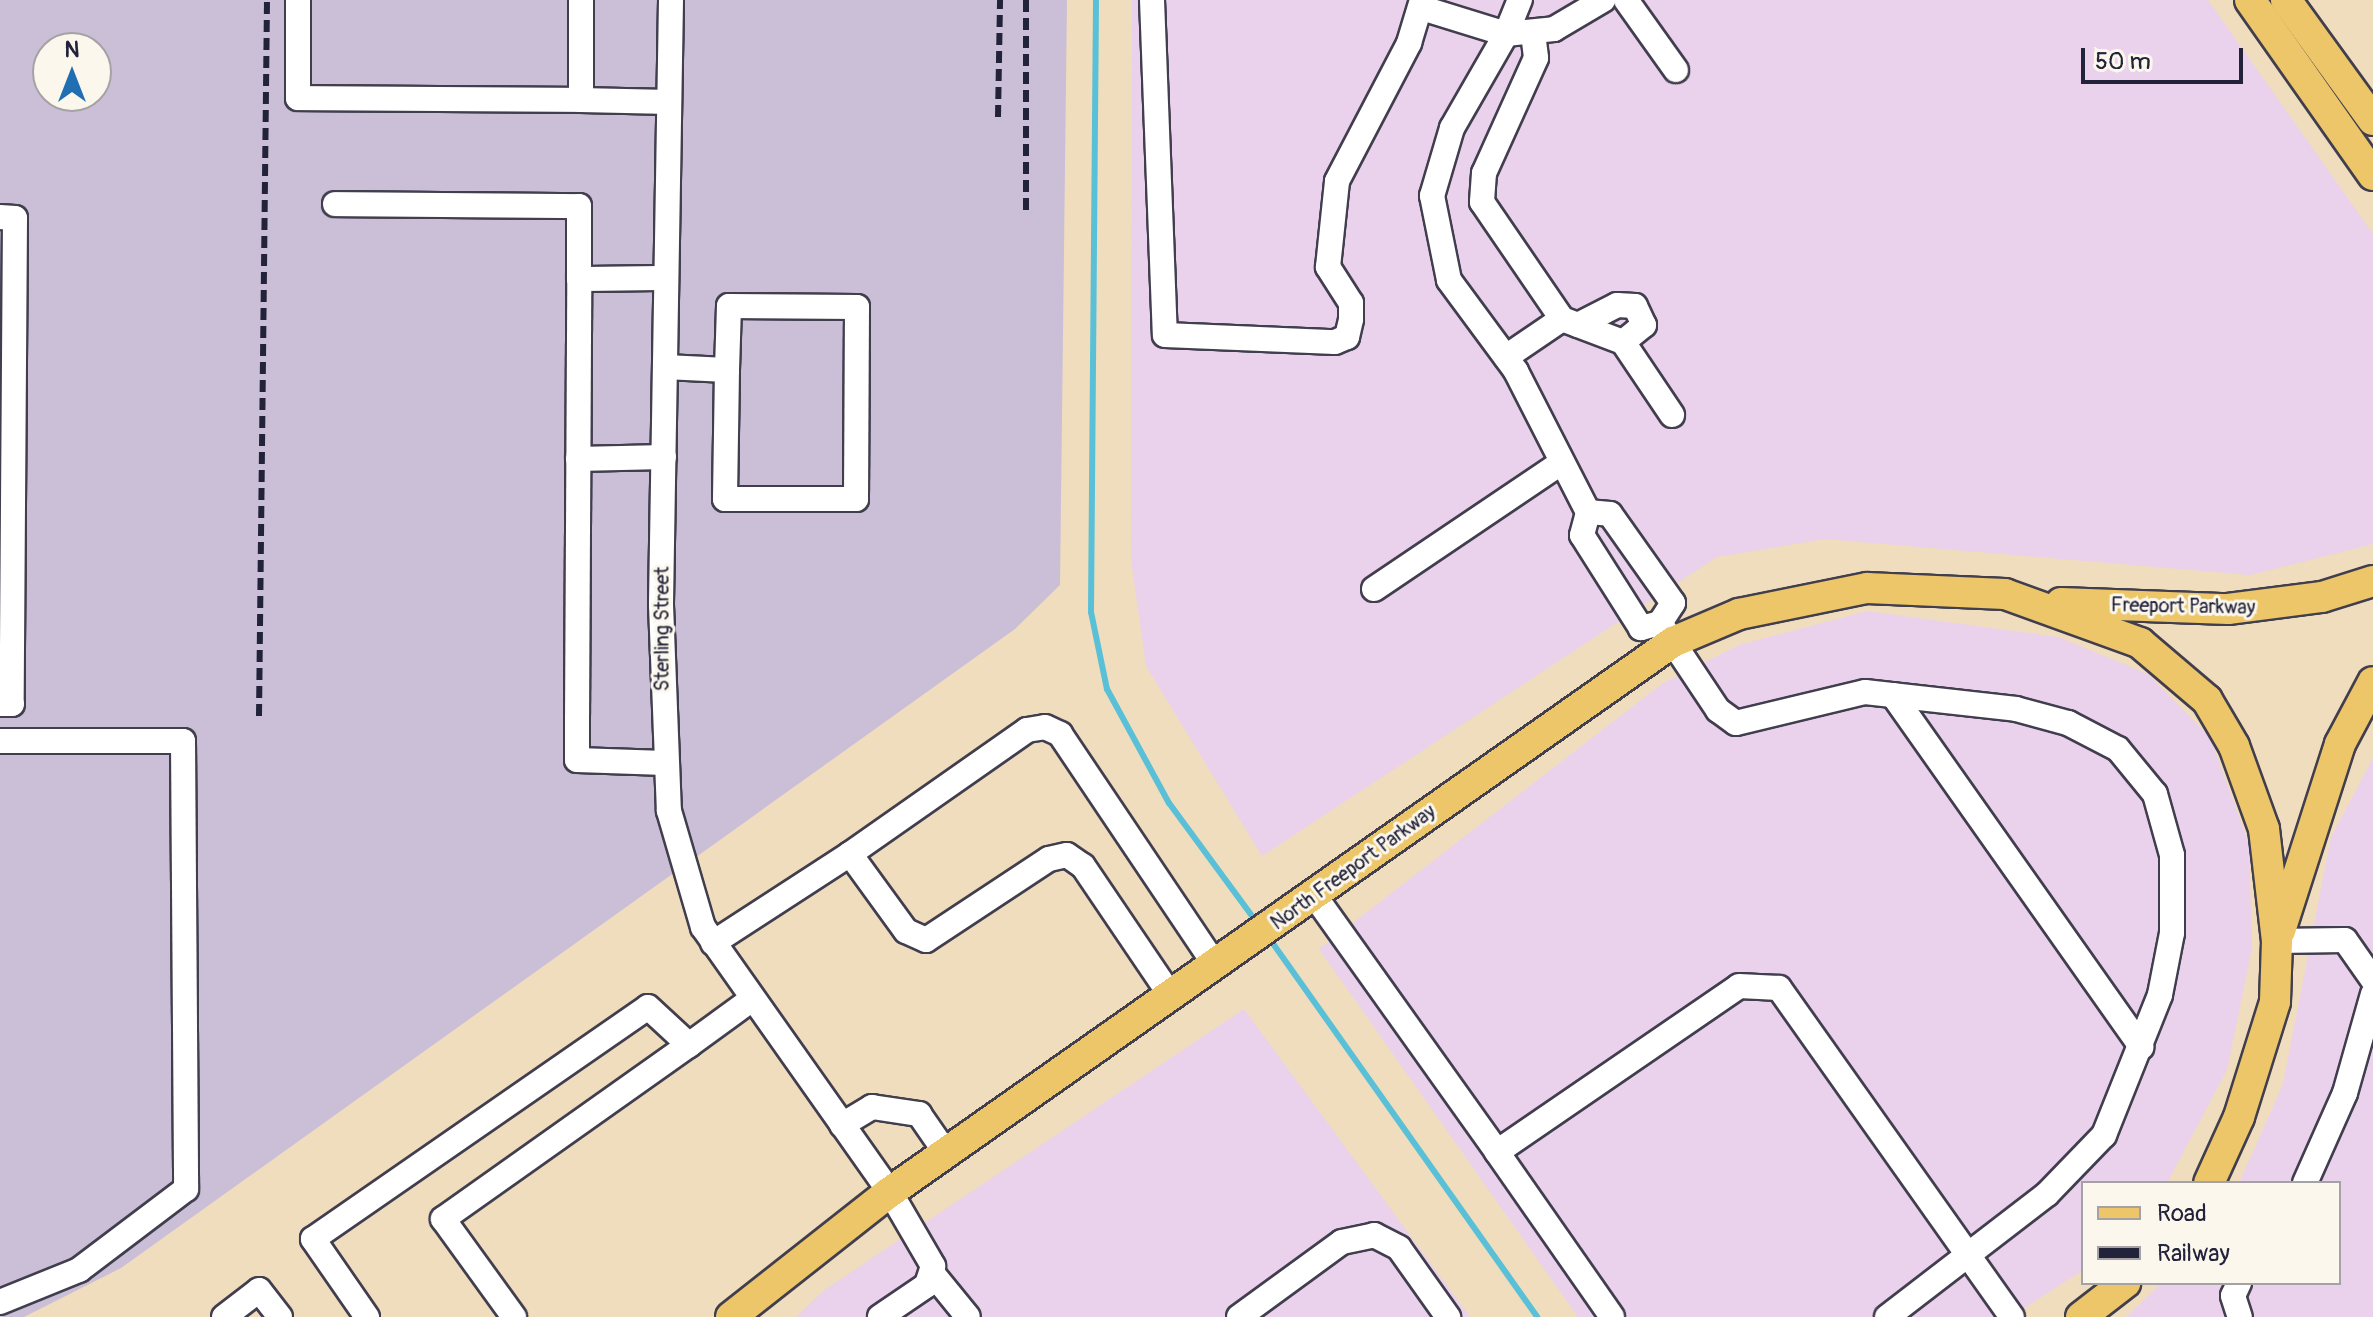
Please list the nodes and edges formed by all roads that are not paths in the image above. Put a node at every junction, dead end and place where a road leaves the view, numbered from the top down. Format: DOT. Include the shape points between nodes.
graph roads {
  1 [pos="298,0"];
  2 [pos="581,0"];
  3 [pos="671,0"];
  4 [pos="1152,0"];
  5 [pos="1520,0"];
  6 [pos="1603,0"];
  7 [pos="1626,0"];
  8 [pos="2250,0"];
  9 [pos="2286,0"];
  10 [pos="1422,4"];
  11 [pos="1533,33"];
  12 [pos="1506,34"];
  13 [pos="1676,70"];
  14 [pos="581,100"];
  15 [pos="669,102"];
  16 [pos="2373,120"];
  17 [pos="2373,175"];
  18 [pos="335,204"];
  19 [pos="0,217"];
  20 [pos="666,278"];
  21 [pos="579,279"];
  22 [pos="1570,322"];
  23 [pos="1623,342"];
  24 [pos="1506,357"];
  25 [pos="665,367"];
  26 [pos="727,370"];
  27 [pos="1672,415"];
  28 [pos="664,457"];
  29 [pos="578,459"];
  30 [pos="1558,465"];
  31 [pos="1588,512"];
  32 [pos="2373,581"];
  33 [pos="1374,589"];
  34 [pos="2039,602"];
  35 [pos="1666,633"];
  36 [pos="2371,690"];
  37 [pos="1893,695"];
  38 [pos="0,704"];
  39 [pos="0,741"];
  40 [pos="665,763"];
  41 [pos="850,854"];
  42 [pos="1309,899"];
  43 [pos="2277,941"];
  44 [pos="713,943"];
  45 [pos="1215,965"];
  46 [pos="2373,980"];
  47 [pos="2373,994"];
  48 [pos="1171,996"];
  49 [pos="752,999"];
  50 [pos="689,1045"];
  51 [pos="2141,1047"];
  52 [pos="842,1125"];
  53 [pos="1497,1152"];
  54 [pos="946,1153"];
  55 [pos="2210,1181"];
  56 [pos="2306,1181"];
  57 [pos="890,1192"];
  58 [pos="1971,1258"];
  59 [pos="933,1274"];
  60 [pos="2122,1285"];
  61 [pos="2238,1285"];
  62 [pos="0,1302"];
  63 [pos="224,1317"];
  64 [pos="280,1317"];
  65 [pos="367,1317"];
  66 [pos="514,1317"];
  67 [pos="731,1317"];
  68 [pos="880,1317"];
  69 [pos="968,1317"];
  70 [pos="1239,1317"];
  71 [pos="1448,1317"];
  72 [pos="1612,1317"];
  73 [pos="1887,1317"];
  74 [pos="2012,1317"];
  75 [pos="2081,1317"];
  76 [pos="2240,1317"];
  1 -- 14 [label="street" via="298,98"];
  2 -- 14 [label="street"];
  3 -- 15 [label="street, Sterling Street"];
  4 -- 10 [label="street" via="1159,323 1180,341 1347,337 1351,303 1328,267 1337,181"];
  5 -- 12 [label="street"];
  6 -- 11 [label="street"];
  7 -- 13 [label="street"];
  8 -- 17 [label="main road"];
  9 -- 16 [label="main road"];
  10 -- 12 [label="street"];
  11 -- 12 [label="street"];
  11 -- 22 [label="street" via="1536,58 1480,187 1482,202"];
  12 -- 24 [label="street" via="1452,128 1432,196 1449,280"];
  14 -- 15 [label="street"];
  15 -- 20 [label="street, Sterling Street"];
  18 -- 21 [label="street" via="579,206"];
  19 -- 38 [label="street" via="15,218 12,704"];
  20 -- 21 [label="street"];
  20 -- 25 [label="street, Sterling Street"];
  21 -- 29 [label="street"];
  22 -- 23 [label="street"];
  22 -- 23 [label="street" via="1617,305 1635,306 1644,325"];
  22 -- 24 [label="street"];
  23 -- 27 [label="street"];
  24 -- 30 [label="street"];
  25 -- 26 [label="street"];
  25 -- 28 [label="street, Sterling Street"];
  26 -- 26 [label="street" via="725,499 856,499 857,307 729,306"];
  28 -- 29 [label="street"];
  28 -- 40 [label="street, Sterling Street"];
  29 -- 40 [label="street" via="577,760"];
  30 -- 31 [label="street"];
  30 -- 33 [label="street"];
  31 -- 35 [label="street" via="1582,535 1641,628"];
  31 -- 35 [label="street" via="1610,514 1673,603"];
  32 -- 34 [label="main road, Freeport Parkway" via="2322,597 2228,609"];
  34 -- 35 [label="main road, North Freeport Parkway" via="1946,586 1867,588"];
  34 -- 43 [label="main road" via="2148,648 2207,700 2234,746 2264,829"];
  35 -- 37 [label="street" via="1718,710 1736,723 1865,692"];
  35 -- 42 [label="main road, North Freeport Parkway"];
  36 -- 43 [label="main road" via="2340,744"];
  37 -- 51 [label="street"];
  37 -- 51 [label="street" via="1960,699 2068,723 2118,749 2155,794 2172,855 2172,933"];
  39 -- 62 [label="street" via="183,741 186,1189 79,1270"];
  40 -- 44 [label="street, Sterling Street" via="677,841"];
  41 -- 44 [label="street"];
  41 -- 45 [label="street" via="1027,730 1045,727 1060,734"];
  41 -- 48 [label="street" via="906,931 926,940 1049,859 1067,855 1083,866"];
  42 -- 45 [label="main road, North Freeport Parkway"];
  42 -- 53 [label="street"];
  43 -- 46 [label="street" via="2345,940"];
  43 -- 55 [label="main road" via="2269,1029"];
  44 -- 49 [label="street, Sterling Street"];
  45 -- 48 [label="main road, North Freeport Parkway"];
  47 -- 56 [label="street" via="2345,1093"];
  48 -- 54 [label="main road, North Freeport Parkway"];
  49 -- 50 [label="street"];
  49 -- 52 [label="street, Sterling Street"];
  50 -- 65 [label="street" via="648,1007 313,1239"];
  50 -- 66 [label="street" via="443,1219"];
  51 -- 58 [label="street" via="2104,1135"];
  52 -- 54 [label="street" via="872,1107 919,1114"];
  52 -- 57 [label="street, Sterling Street"];
  53 -- 58 [label="street" via="1739,986 1758,982 1791,1000"];
  53 -- 72 [label="street"];
  54 -- 57 [label="main road, North Freeport Parkway"];
  57 -- 59 [label="street, Sterling Street"];
  57 -- 67 [label="main road, North Freeport Parkway"];
  58 -- 73 [label="street"];
  58 -- 74 [label="street"];
  59 -- 68 [label="street"];
  59 -- 69 [label="street, Sterling Street"];
  60 -- 75 [label="main road"];
  61 -- 76 [label="street" via="2233,1296"];
  63 -- 64 [label="street" via="259,1290"];
  70 -- 71 [label="street" via="1342,1242 1374,1235 1399,1248"];
}
